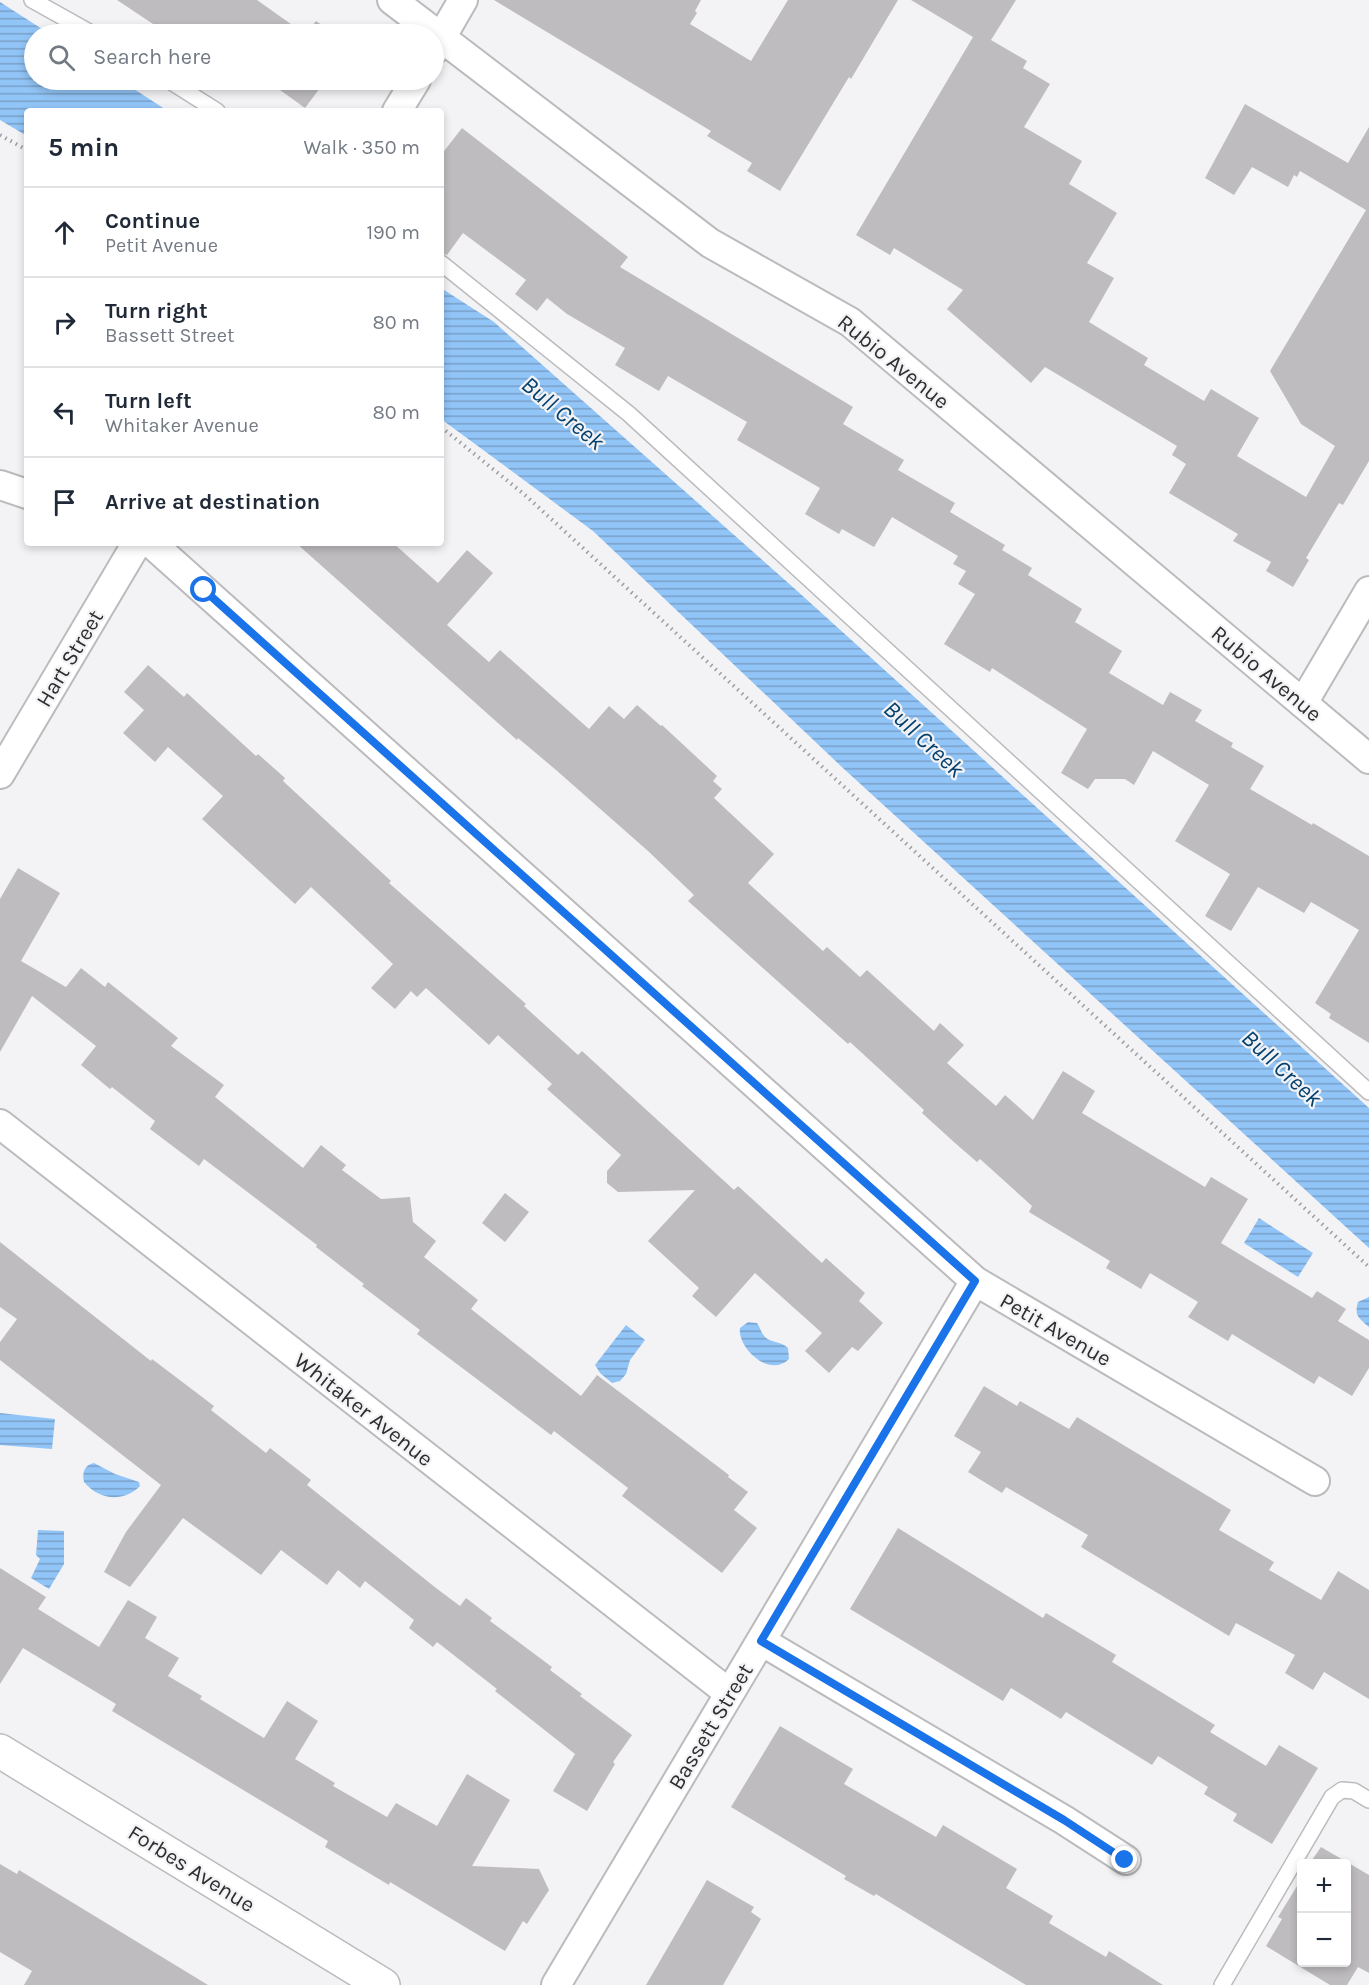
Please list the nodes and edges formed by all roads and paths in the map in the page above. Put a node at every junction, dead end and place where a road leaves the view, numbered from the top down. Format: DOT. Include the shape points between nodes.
graph roads {
  1 [pos="32,0"];
  2 [pos="392,0"];
  3 [pos="463,0"];
  4 [pos="75,24"];
  5 [pos="418,24"];
  6 [pos="444,33"];
  7 [pos="444,47"];
  8 [pos="184,90"];
  9 [pos="410,90"];
  10 [pos="212,108"];
  11 [pos="399,108"];
  12 [pos="0,135"];
  13 [pos="24,148"];
  14 [pos="444,265"];
  15 [pos="444,429"];
  16 [pos="0,485"];
  17 [pos="24,493"];
  18 [pos="135,546"];
  19 [pos="155,546"];
  20 [pos="1369,591"];
  21 [pos="1303,703"];
  22 [pos="1369,759"];
  23 [pos="0,774"];
  24 [pos="1369,1092"];
  25 [pos="0,1124"];
  26 [pos="1369,1267"];
  27 [pos="975,1281"];
  28 [pos="1315,1481"];
  29 [pos="761,1641"];
  30 [pos="729,1693"];
  31 [pos="0,1751"];
  32 [pos="1369,1800"];
  33 [pos="1125,1860"];
  34 [pos="383,1985"];
  35 [pos="555,1985"];
  36 [pos="1222,1985"];
  1 -- 4 [label="lane"];
  2 -- 5 [label="street, Rubio Avenue"];
  3 -- 6 [label="street"];
  7 -- 21 [label="street, Rubio Avenue" via="710,243 850,321"];
  8 -- 10 [label="lane"];
  9 -- 11 [label="street"];
  12 -- 13 [label="path"];
  14 -- 24 [label="lane" via="630,414"];
  15 -- 26 [label="path" via="525,495"];
  16 -- 17 [label="street"];
  18 -- 23 [label="street, Hart Street"];
  19 -- 27 [label="street, Petit Avenue"];
  20 -- 21 [label="street"];
  21 -- 22 [label="street, Rubio Avenue"];
  25 -- 30 [label="street, Whitaker Avenue"];
  27 -- 28 [label="street, Petit Avenue"];
  27 -- 29 [label="street, Bassett Street"];
  29 -- 30 [label="street, Bassett Street"];
  29 -- 33 [label="street"];
  30 -- 35 [label="street, Bassett Street"];
  31 -- 34 [label="street, Forbes Avenue"];
  32 -- 36 [label="lane" via="1354,1791 1342,1790 1332,1797"];
}
